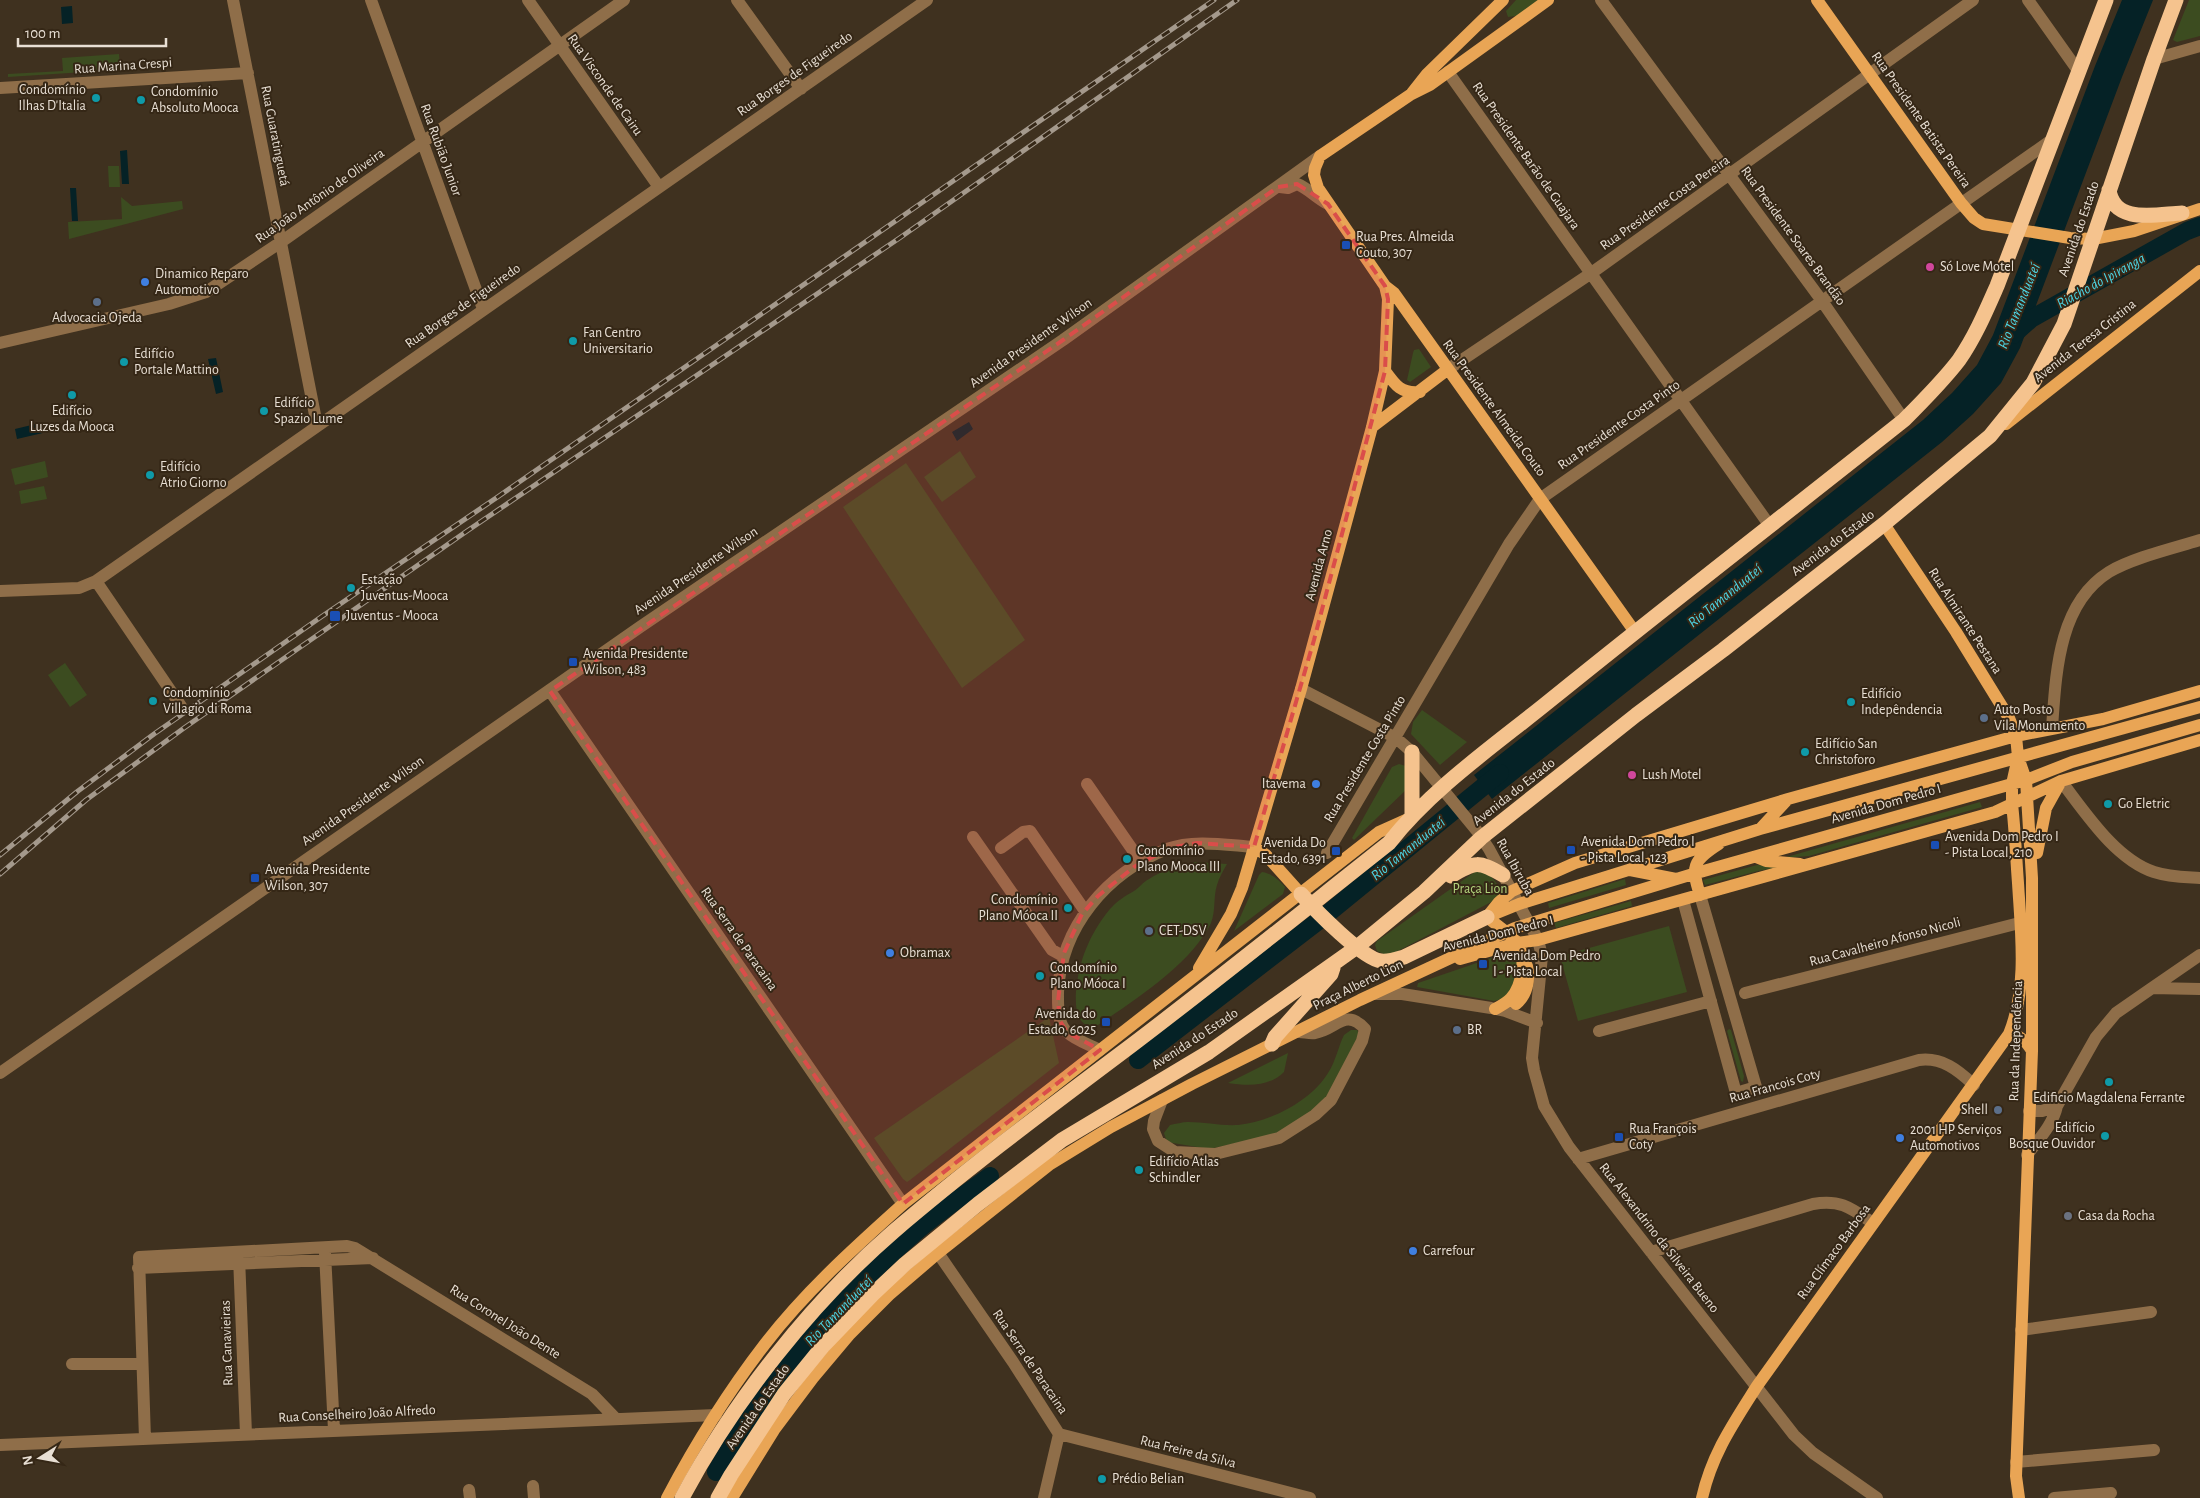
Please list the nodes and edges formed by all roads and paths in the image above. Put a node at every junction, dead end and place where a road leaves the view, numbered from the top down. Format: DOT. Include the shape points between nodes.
graph roads {
  1 [pos="233,0"];
  2 [pos="371,0"];
  3 [pos="528,0"];
  4 [pos="624,0"];
  5 [pos="737,0"];
  6 [pos="927,0"];
  7 [pos="1503,0"];
  8 [pos="1548,0"];
  9 [pos="1602,0"];
  10 [pos="1817,0"];
  11 [pos="1973,0"];
  12 [pos="2028,0"];
  13 [pos="2106,0"];
  14 [pos="2176,0"];
  15 [pos="559,45"];
  16 [pos="2200,46"];
  17 [pos="2154,59"];
  18 [pos="1448,72"];
  19 [pos="2079,72"];
  20 [pos="248,73"];
  21 [pos="1870,74"];
  22 [pos="0,88"];
  23 [pos="801,89"];
  24 [pos="1410,94"];
  25 [pos="2053,138"];
  26 [pos="422,142"];
  27 [pos="1320,156"];
  28 [pos="1730,174"];
  29 [pos="659,187"];
  30 [pos="1278,187"];
  31 [pos="2109,190"];
  32 [pos="1962,203"];
  33 [pos="1328,204"];
  34 [pos="2200,208"];
  35 [pos="2182,214"];
  36 [pos="2022,229"];
  37 [pos="2082,238"];
  38 [pos="281,242"];
  39 [pos="2200,270"];
  40 [pos="1590,274"];
  41 [pos="1385,286"];
  42 [pos="1822,301"];
  43 [pos="483,309"];
  44 [pos="0,343"];
  45 [pos="1447,370"];
  46 [pos="1384,371"];
  47 [pos="1421,392"];
  48 [pos="1681,399"];
  49 [pos="1904,420"];
  50 [pos="317,425"];
  51 [pos="1372,427"];
  52 [pos="1990,436"];
  53 [pos="1540,499"];
  54 [pos="1884,524"];
  55 [pos="1770,526"];
  56 [pos="2200,540"];
  57 [pos="96,581"];
  58 [pos="0,591"];
  59 [pos="1635,632"];
  60 [pos="1301,688"];
  61 [pos="550,691"];
  62 [pos="2200,692"];
  63 [pos="181,706"];
  64 [pos="2200,707"];
  65 [pos="2200,725"];
  66 [pos="2052,728"];
  67 [pos="2016,736"];
  68 [pos="1396,738"];
  69 [pos="2200,740"];
  70 [pos="1412,752"];
  71 [pos="2018,757"];
  72 [pos="2072,762"];
  73 [pos="2026,780"];
  74 [pos="2061,781"];
  75 [pos="1088,784"];
  76 [pos="2012,784"];
  77 [pos="1445,792"];
  78 [pos="2028,798"];
  79 [pos="1788,799"];
  80 [pos="2012,804"];
  81 [pos="1410,817"];
  82 [pos="1760,829"];
  83 [pos="1479,835"];
  84 [pos="973,837"];
  85 [pos="1729,838"];
  86 [pos="1254,846"];
  87 [pos="1001,848"];
  88 [pos="1327,853"];
  89 [pos="1756,857"];
  90 [pos="1141,862"];
  91 [pos="1808,865"];
  92 [pos="1626,870"];
  93 [pos="1693,874"];
  94 [pos="1503,875"];
  95 [pos="2032,878"];
  96 [pos="2200,878"];
  97 [pos="1676,879"];
  98 [pos="1512,891"];
  99 [pos="1424,892"];
  100 [pos="1700,895"];
  101 [pos="1306,900"];
  102 [pos="1683,900"];
  103 [pos="1519,904"];
  104 [pos="1085,911"];
  105 [pos="1487,917"];
  106 [pos="2026,921"];
  107 [pos="1529,923"];
  108 [pos="1505,932"];
  109 [pos="1538,940"];
  110 [pos="1517,943"];
  111 [pos="1356,947"];
  112 [pos="2200,955"];
  113 [pos="1063,956"];
  114 [pos="1335,962"];
  115 [pos="1431,966"];
  116 [pos="1191,979"];
  117 [pos="1725,980"];
  118 [pos="1707,986"];
  119 [pos="2152,988"];
  120 [pos="2200,989"];
  121 [pos="1374,994"];
  122 [pos="1745,994"];
  123 [pos="1711,1002"];
  124 [pos="1500,1010"];
  125 [pos="1736,1019"];
  126 [pos="1536,1023"];
  127 [pos="1718,1025"];
  128 [pos="1299,1032"];
  129 [pos="1599,1032"];
  130 [pos="2009,1034"];
  131 [pos="1272,1044"];
  132 [pos="1100,1050"];
  133 [pos="2032,1050"];
  134 [pos="0,1072"];
  135 [pos="1974,1085"];
  136 [pos="1162,1100"];
  137 [pos="2057,1106"];
  138 [pos="2028,1111"];
  139 [pos="2027,1155"];
  140 [pos="1578,1158"];
  141 [pos="903,1204"];
  142 [pos="1873,1223"];
  143 [pos="325,1247"];
  144 [pos="238,1250"];
  145 [pos="1651,1252"];
  146 [pos="938,1253"];
  147 [pos="373,1258"];
  148 [pos="326,1260"];
  149 [pos="239,1264"];
  150 [pos="138,1268"];
  151 [pos="2151,1312"];
  152 [pos="2021,1330"];
  153 [pos="72,1364"];
  154 [pos="142,1364"];
  155 [pos="1757,1386"];
  156 [pos="716,1415"];
  157 [pos="616,1418"];
  158 [pos="334,1430"];
  159 [pos="246,1434"];
  160 [pos="1059,1434"];
  161 [pos="145,1439"];
  162 [pos="0,1445"];
  163 [pos="2154,1450"];
  164 [pos="2016,1462"];
  165 [pos="1267,1493"];
  166 [pos="2111,1493"];
  167 [pos="667,1498"];
  168 [pos="682,1498"];
  169 [pos="718,1498"];
  170 [pos="732,1498"];
  171 [pos="1044,1498"];
  172 [pos="1310,1498"];
  173 [pos="1702,1498"];
  174 [pos="1877,1498"];
  175 [pos="2019,1498"];
  176 [pos="2054,1498"];
  1 -- 20 [label="street, Rua Guaratinguetá"];
  2 -- 26 [label="street, Rua Rubião Junior"];
  3 -- 15 [label="street, Rua Visconde de Cairu"];
  4 -- 15 [label="street, Rua João Antônio de Oliveira"];
  5 -- 23 [label="street"];
  6 -- 23 [label="street, Rua Borges de Figueiredo"];
  7 -- 24 [label="main road, Avenida Presidente Wilson"];
  8 -- 18 [label="main road, Avenida Presidente Wilson"];
  9 -- 28 [label="street, Rua Presidente Soares Brandão"];
  10 -- 21 [label="main road, Rua Presidente Batista Pereira"];
  11 -- 21 [label="street, Rua Presidente Costa Pereira"];
  12 -- 19 [label="street"];
  13 -- 19 [label="highway, Avenida do Estado"];
  14 -- 17 [label="highway, Avenida do Estado"];
  15 -- 26 [label="street, Rua João Antônio de Oliveira"];
  15 -- 29 [label="street, Rua Visconde de Cairu"];
  16 -- 17 [label="street"];
  17 -- 31 [label="highway, Avenida do Estado"];
  18 -- 24 [label="main road, Avenida Presidente Wilson"];
  18 -- 40 [label="street, Rua Presidente Barão de Guajara"];
  19 -- 25 [label="highway, Avenida do Estado"];
  20 -- 22 [label="street, Rua Marina Crespi"];
  20 -- 38 [label="street, Rua Guaratinguetá"];
  21 -- 28 [label="street, Rua Presidente Costa Pereira"];
  21 -- 32 [label="main road, Rua Presidente Batista Pereira"];
  23 -- 29 [label="street, Rua Borges de Figueiredo"];
  24 -- 27 [label="main road, Avenida Presidente Wilson"];
  25 -- 32 [label="street, Rua Presidente Costa Pinto"];
  25 -- 36 [label="highway, Avenida do Estado"];
  26 -- 38 [label="street, Rua João Antônio de Oliveira"];
  26 -- 43 [label="street, Rua Rubião Junior"];
  27 -- 30 [label="street, Avenida Presidente Wilson"];
  27 -- 33 [label="main road, Rua Presidente Almeida Couto" via="1314,175"];
  28 -- 40 [label="street, Rua Presidente Costa Pereira"];
  28 -- 42 [label="street, Rua Presidente Soares Brandão"];
  29 -- 43 [label="street, Rua Borges de Figueiredo"];
  30 -- 33 [label="street, Rua Presidente Almeida Couto" via="1303,186 1316,199"];
  30 -- 61 [label="street, Avenida Presidente Wilson" via="1063,340"];
  31 -- 35 [label="highway" via="2115,207 2125,213"];
  31 -- 37 [label="highway, Avenida do Estado"];
  32 -- 36 [label="main road, Rua Presidente Batista Pereira" via="1983,224"];
  32 -- 42 [label="street, Rua Presidente Costa Pinto"];
  33 -- 41 [label="main road, Rua Presidente Almeida Couto"];
  34 -- 35 [label="main road"];
  35 -- 37 [label="main road" via="2134,231"];
  36 -- 37 [label="main road"];
  36 -- 49 [label="highway, Avenida do Estado" via="1971,342 1942,380"];
  37 -- 52 [label="highway, Avenida do Estado" via="2083,269 2064,324 2034,383"];
  38 -- 44 [label="street, Rua João Antônio de Oliveira" via="224,282 187,299"];
  38 -- 50 [label="street, Rua Guaratinguetá"];
  39 -- 52 [label="main road, Avenida Teresa Cristina"];
  40 -- 45 [label="street, Rua Presidente Costa Pereira"];
  40 -- 48 [label="street, Rua Presidente Barão de Guajara"];
  41 -- 45 [label="main road, Rua Presidente Almeida Couto" via="1394,293"];
  41 -- 46 [label="main road, Avenida Arno" via="1388,299"];
  42 -- 48 [label="street, Rua Presidente Costa Pinto"];
  42 -- 49 [label="street, Rua Presidente Soares Brandão"];
  43 -- 50 [label="street, Rua Borges de Figueiredo"];
  45 -- 47 [label="main road, Rua Presidente Costa Pereira"];
  45 -- 53 [label="main road, Rua Presidente Almeida Couto"];
  46 -- 47 [label="main road" via="1399,389"];
  46 -- 51 [label="main road, Avenida Arno"];
  47 -- 51 [label="main road, Rua Presidente Costa Pereira"];
  48 -- 53 [label="street, Rua Presidente Costa Pinto"];
  48 -- 55 [label="street, Rua Presidente Barão de Guajara"];
  49 -- 55 [label="highway, Avenida do Estado"];
  50 -- 57 [label="street, Rua Borges de Figueiredo"];
  51 -- 60 [label="main road, Avenida Arno"];
  52 -- 54 [label="highway, Avenida do Estado"];
  53 -- 59 [label="main road, Rua Presidente Almeida Couto"];
  53 -- 68 [label="street, Rua Presidente Costa Pinto" via="1509,544"];
  54 -- 67 [label="main road, Rua Almirante Pestana" via="1956,632 2009,718"];
  54 -- 83 [label="highway, Avenida do Estado"];
  55 -- 59 [label="highway, Avenida do Estado"];
  56 -- 66 [label="street" via="2154,553 2110,571 2089,588 2074,609 2066,631 2059,660"];
  57 -- 58 [label="street, Rua Borges de Figueiredo" via="79,588"];
  57 -- 63 [label="street"];
  59 -- 77 [label="highway, Avenida do Estado"];
  60 -- 68 [label="street, Rua Ibiruba"];
  60 -- 86 [label="main road, Avenida Arno"];
  61 -- 134 [label="street, Avenida Presidente Wilson"];
  61 -- 141 [label="street, Rua Serra de Paracaina"];
  62 -- 66 [label="main road, Avenida Dom Pedro I" via="2102,719"];
  64 -- 71 [label="main road, Avenida Dom Pedro I"];
  65 -- 72 [label="main road, Avenida Dom Pedro I"];
  66 -- 67 [label="main road, Avenida Dom Pedro I"];
  67 -- 71 [label="main road, Rua da Independência"];
  67 -- 79 [label="main road, Avenida Dom Pedro I"];
  68 -- 70 [label="street, Rua Ibiruba"];
  68 -- 88 [label="street, Rua Presidente Costa Pinto"];
  69 -- 74 [label="main road, Avenida Dom Pedro I"];
  70 -- 77 [label="street, Rua Ibiruba"];
  70 -- 81 [label="highway"];
  71 -- 73 [label="main road, Rua da Independência"];
  71 -- 76 [label="main road, Rua da Independência"];
  71 -- 82 [label="main road, Avenida Dom Pedro I"];
  72 -- 73 [label="main road, Avenida Dom Pedro I"];
  72 -- 74 [label="main road"];
  73 -- 76 [label="main road, Avenida Dom Pedro I"];
  73 -- 78 [label="main road, Rua da Independência"];
  74 -- 78 [label="main road, Avenida Dom Pedro I"];
  74 -- 95 [label="main road" via="2046,808"];
  74 -- 96 [label="street" via="2123,853 2152,872"];
  75 -- 90 [label="street"];
  76 -- 80 [label="main road, Rua da Independência"];
  76 -- 89 [label="main road, Avenida Dom Pedro I"];
  77 -- 81 [label="highway, Avenida do Estado"];
  77 -- 83 [label="street, Rua Ibiruba"];
  78 -- 80 [label="main road, Avenida Dom Pedro I"];
  78 -- 95 [label="main road, Rua da Independência"];
  79 -- 82 [label="main road"];
  79 -- 98 [label="main road, Avenida Dom Pedro I" via="1574,863"];
  80 -- 91 [label="main road, Avenida Dom Pedro I" via="1995,812"];
  80 -- 106 [label="main road, Rua da Independência"];
  81 -- 101 [label="highway, Avenida do Estado" via="1389,843"];
  82 -- 85 [label="main road, Avenida Dom Pedro I"];
  83 -- 94 [label="street, Rua Ibiruba"];
  83 -- 99 [label="highway, Avenida do Estado"];
  84 -- 113 [label="street" via="1052,950"];
  85 -- 92 [label="main road, Avenida Dom Pedro I"];
  85 -- 93 [label="main road" via="1699,859"];
  86 -- 90 [label="street" via="1197,843 1169,848"];
  86 -- 101 [label="main road"];
  86 -- 116 [label="main road" via="1231,914"];
  87 -- 104 [label="street" via="1023,832 1030,831"];
  89 -- 91 [label="main road"];
  89 -- 93 [label="main road, Avenida Dom Pedro I"];
  90 -- 104 [label="street" via="1112,882"];
  91 -- 100 [label="main road, Avenida Dom Pedro I"];
  92 -- 97 [label="main road"];
  92 -- 103 [label="main road, Avenida Dom Pedro I"];
  93 -- 97 [label="main road, Avenida Dom Pedro I"];
  93 -- 100 [label="main road"];
  94 -- 98 [label="street, Rua Ibiruba"];
  94 -- 99 [label="highway" via="1485,864 1468,865"];
  95 -- 106 [label="main road, Rua da Independência"];
  97 -- 102 [label="main road"];
  97 -- 107 [label="main road, Avenida Dom Pedro I"];
  98 -- 103 [label="street, Rua Ibiruba"];
  98 -- 105 [label="main road, Avenida Dom Pedro I"];
  99 -- 111 [label="highway, Avenida do Estado"];
  100 -- 102 [label="main road, Avenida Dom Pedro I"];
  100 -- 117 [label="street"];
  101 -- 111 [label="highway"];
  101 -- 116 [label="main road, Avenida do Estado"];
  101 -- 168 [label="highway, Avenida do Estado" via="1169,1017 892,1233 776,1356 723,1428"];
  102 -- 109 [label="main road, Avenida Dom Pedro I"];
  102 -- 118 [label="street"];
  103 -- 105 [label="main road, Avenida Dom Pedro I"];
  103 -- 107 [label="street, Rua Ibiruba"];
  104 -- 113 [label="street"];
  105 -- 108 [label="main road"];
  105 -- 111 [label="highway" via="1390,962 1375,959"];
  106 -- 122 [label="street, Rua Cavalheiro Afonso Nicoli"];
  106 -- 130 [label="main road, Rua da Independência" via="2017,1011"];
  106 -- 133 [label="main road, Rua da Independência"];
  107 -- 108 [label="main road, Avenida Dom Pedro I"];
  107 -- 109 [label="street, Rua Ibiruba"];
  108 -- 110 [label="main road"];
  108 -- 115 [label="main road, Avenida Dom Pedro I"];
  109 -- 110 [label="main road, Avenida Dom Pedro I"];
  109 -- 126 [label="street, Rua Alexandrino da Silveira Bueno" via="1542,956"];
  110 -- 115 [label="main road, Avenida Dom Pedro I"];
  110 -- 124 [label="main road" via="1527,966 1528,985 1518,1003"];
  111 -- 114 [label="highway, Avenida do Estado"];
  112 -- 119 [label="street"];
  113 -- 132 [label="street" via="1059,976 1060,1021 1066,1032"];
  114 -- 131 [label="highway" via="1331,974"];
  114 -- 169 [label="highway, Avenida do Estado" via="1209,1052 1062,1140 905,1264 829,1340 784,1394"];
  115 -- 121 [label="main road, Praça Alberto Lion"];
  116 -- 132 [label="main road, Avenida do Estado"];
  117 -- 118 [label="street"];
  117 -- 125 [label="street"];
  118 -- 123 [label="street"];
  119 -- 120 [label="street"];
  119 -- 137 [label="street" via="2105,1024"];
  121 -- 124 [label="street" via="1402,994"];
  121 -- 128 [label="main road, Praça Alberto Lion"];
  123 -- 127 [label="street"];
  123 -- 129 [label="street"];
  124 -- 126 [label="street"];
  125 -- 127 [label="street"];
  125 -- 127 [label="street" via="1756,1087 1736,1092"];
  126 -- 140 [label="street, Rua Alexandrino da Silveira Bueno" via="1532,1058 1542,1098 1557,1128"];
  128 -- 131 [label="main road, Praça Alberto Lion"];
  128 -- 136 [label="street, Praça Alberto Lion" via="1315,1033 1346,1019 1355,1020 1365,1029 1362,1042 1331,1100 1315,1115 1279,1138 1215,1154 1174,1152 1158,1141 1153,1129"];
  130 -- 133 [label="main road" via="2023,1039"];
  130 -- 135 [label="main road, Rua Clímaco Barbosa"];
  131 -- 136 [label="main road, Avenida do Estado"];
  132 -- 141 [label="main road, Avenida do Estado"];
  133 -- 138 [label="main road, Rua da Independência"];
  135 -- 140 [label="street, Rua Francois Coty" via="1944,1062 1930,1058 1919,1060"];
  135 -- 142 [label="main road, Rua Clímaco Barbosa"];
  136 -- 146 [label="main road, Avenida do Estado" via="1048,1165"];
  137 -- 138 [label="street"];
  137 -- 139 [label="street" via="2048,1127"];
  138 -- 139 [label="main road, Rua da Independência"];
  139 -- 152 [label="main road, Rua da Independência"];
  140 -- 145 [label="street, Rua Alexandrino da Silveira Bueno"];
  141 -- 156 [label="main road, Avenida do Estado" via="849,1253 790,1314 764,1345"];
  142 -- 145 [label="street" via="1840,1203 1828,1201"];
  142 -- 155 [label="main road, Rua Clímaco Barbosa"];
  143 -- 144 [label="street, Rua Coronel João Dente"];
  143 -- 147 [label="street, Rua Coronel João Dente" via="347,1246"];
  143 -- 148 [label="street"];
  144 -- 149 [label="street, Rua Canavieiras"];
  144 -- 150 [label="street, Rua Coronel João Dente" via="143,1256 139,1257"];
  145 -- 155 [label="street, Rua Alexandrino da Silveira Bueno"];
  146 -- 160 [label="street, Rua Serra de Paracaina"];
  146 -- 170 [label="main road, Avenida do Estado" via="850,1334 774,1430"];
  147 -- 148 [label="street"];
  147 -- 157 [label="street, Rua Coronel João Dente" via="592,1394"];
  148 -- 149 [label="street"];
  148 -- 158 [label="street"];
  149 -- 150 [label="street"];
  149 -- 159 [label="street, Rua Canavieiras"];
  150 -- 154 [label="street"];
  151 -- 152 [label="street"];
  152 -- 164 [label="main road, Rua da Independência"];
  153 -- 154 [label="street"];
  154 -- 161 [label="street"];
  155 -- 173 [label="main road, Rua Clímaco Barbosa" via="1724,1436 1712,1461"];
  155 -- 174 [label="street, Rua Alexandrino da Silveira Bueno" via="1794,1435 1813,1453"];
  156 -- 157 [label="street, Rua Conselheiro João Alfredo"];
  156 -- 167 [label="main road, Avenida do Estado"];
  157 -- 158 [label="street, Rua Conselheiro João Alfredo"];
  158 -- 159 [label="street, Rua Conselheiro João Alfredo"];
  159 -- 161 [label="street, Rua Conselheiro João Alfredo"];
  160 -- 165 [label="street, Rua Freire da Silva"];
  160 -- 171 [label="street, Rua Serra de Paracaina"];
  161 -- 162 [label="street, Rua Conselheiro João Alfredo"];
  163 -- 164 [label="street"];
  164 -- 175 [label="main road, Rua da Independência"];
  165 -- 172 [label="street, Rua Freire da Silva"];
  166 -- 176 [label="street"];
}
